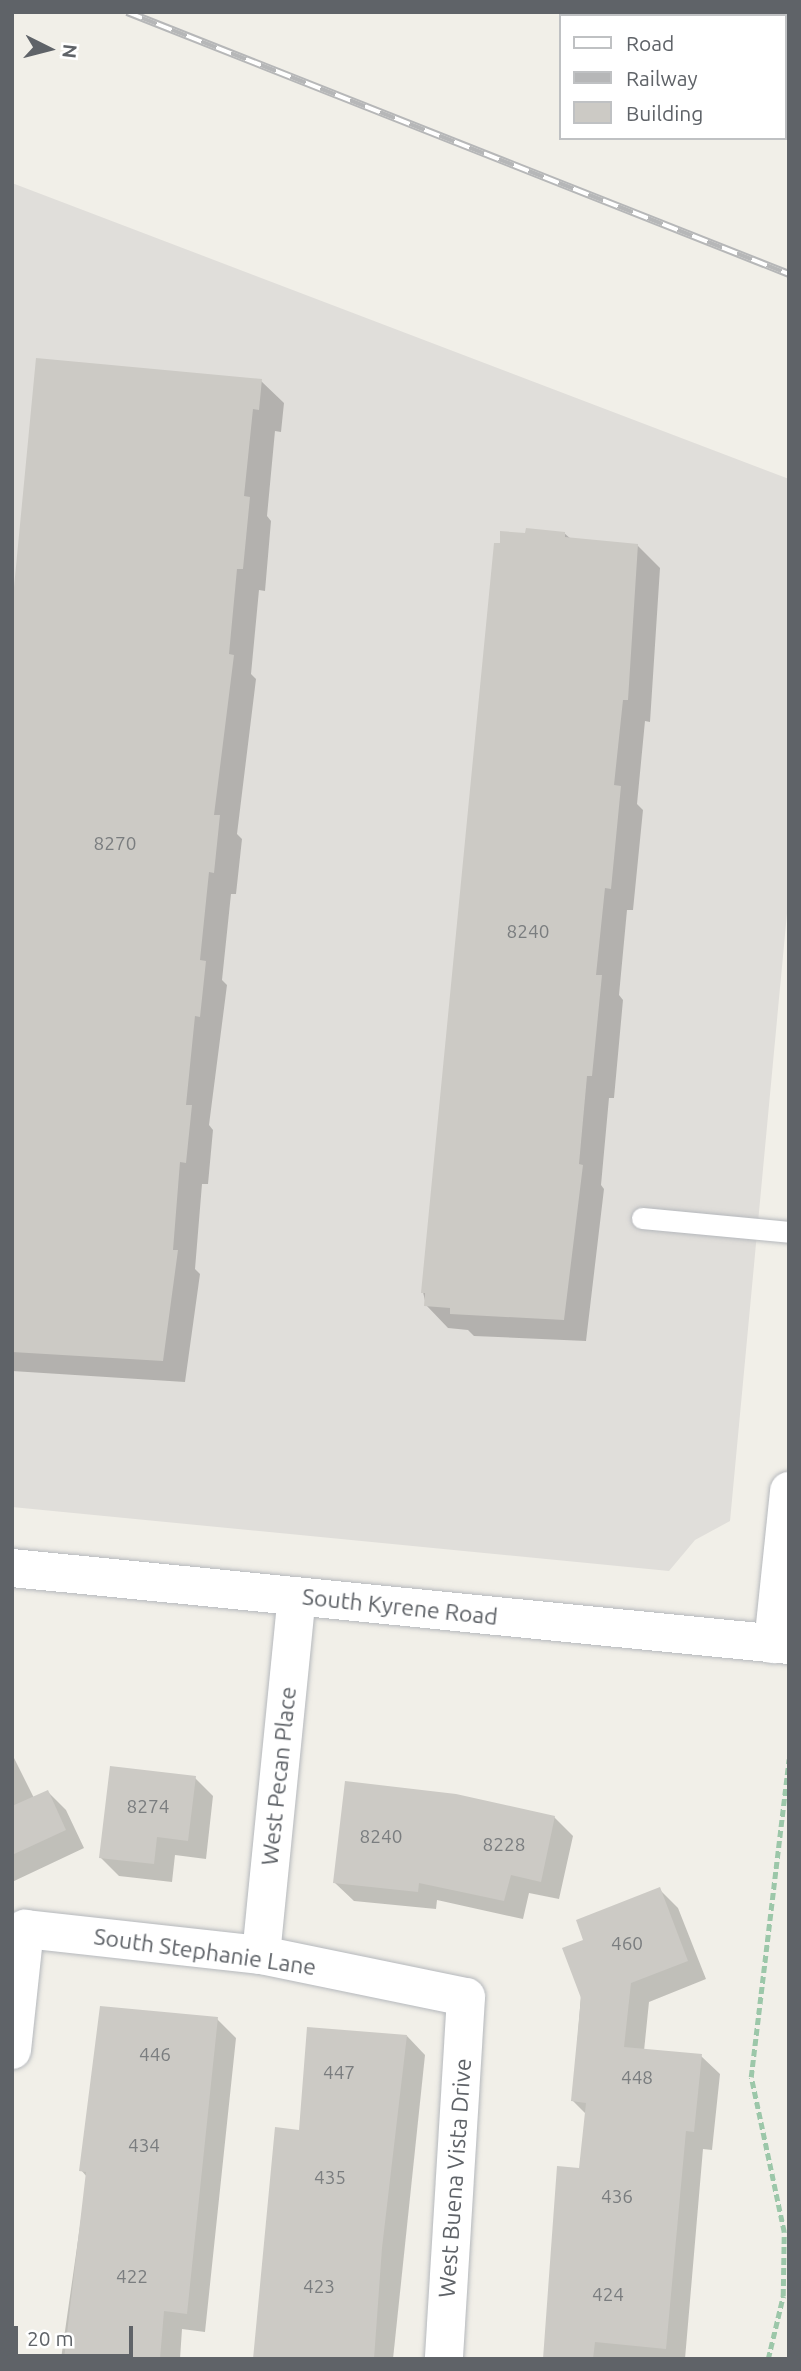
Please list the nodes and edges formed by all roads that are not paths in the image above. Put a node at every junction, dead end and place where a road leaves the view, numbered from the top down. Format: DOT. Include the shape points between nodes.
graph roads {
  1 [pos="642,1218"];
  2 [pos="789,1232"];
  3 [pos="789,1491"];
  4 [pos="12,1568"];
  5 [pos="297,1597"];
  6 [pos="781,1644"];
  7 [pos="261,1955"];
  8 [pos="466,1997"];
  9 [pos="12,2050"];
  10 [pos="444,2359"];
  1 -- 2 [label="lane"];
  3 -- 6 [label="street"];
  4 -- 5 [label="street, South Kyrene Road"];
  5 -- 6 [label="street, South Kyrene Road"];
  5 -- 7 [label="street, West Pecan Place"];
  7 -- 8 [label="street, South Stephanie Lane"];
  7 -- 9 [label="street, South Stephanie Lane" via="25,1929"];
  8 -- 10 [label="street, West Buena Vista Drive"];
}
